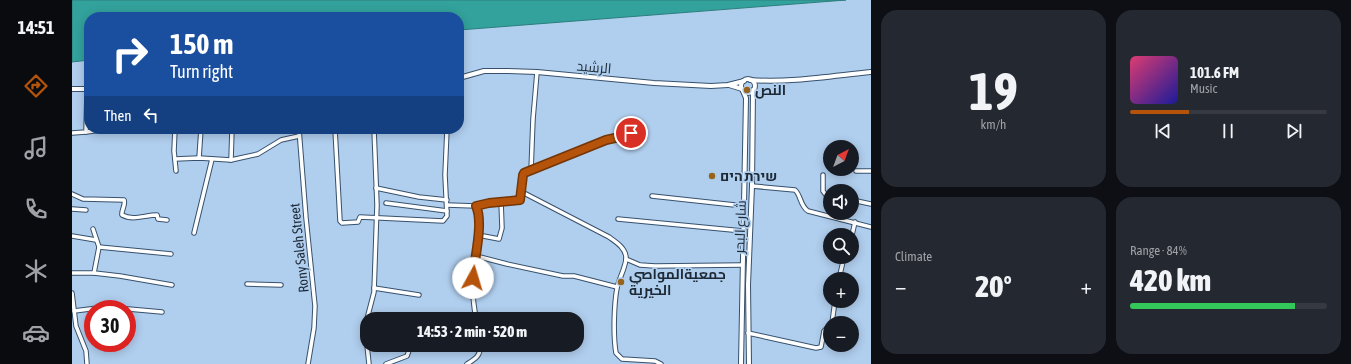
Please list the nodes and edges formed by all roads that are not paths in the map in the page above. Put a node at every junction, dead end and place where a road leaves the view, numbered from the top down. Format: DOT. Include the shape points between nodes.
graph roads {
  1 [pos="537,72"];
  2 [pos="871,72"];
  3 [pos="464,77"];
  4 [pos="750,80"];
  5 [pos="744,81"];
  6 [pos="764,81"];
  7 [pos="728,85"];
  8 [pos="72,89"];
  9 [pos="84,89"];
  10 [pos="754,89"];
  11 [pos="743,90"];
  12 [pos="84,132"];
  13 [pos="72,133"];
  14 [pos="631,133"];
  15 [pos="175,134"];
  16 [pos="201,134"];
  17 [pos="232,134"];
  18 [pos="335,134"];
  19 [pos="374,134"];
  20 [pos="447,134"];
  21 [pos="299,136"];
  22 [pos="199,158"];
  23 [pos="175,159"];
  24 [pos="212,159"];
  25 [pos="231,160"];
  26 [pos="176,171"];
  27 [pos="531,171"];
  28 [pos="859,171"];
  29 [pos="871,171"];
  30 [pos="752,186"];
  31 [pos="376,188"];
  32 [pos="522,192"];
  33 [pos="72,194"];
  34 [pos="652,196"];
  35 [pos="447,200"];
  36 [pos="501,201"];
  37 [pos="859,201"];
  38 [pos="386,204"];
  39 [pos="871,204"];
  40 [pos="447,205"];
  41 [pos="476,206"];
  42 [pos="744,206"];
  43 [pos="72,209"];
  44 [pos="86,210"];
  45 [pos="447,211"];
  46 [pos="376,218"];
  47 [pos="618,218"];
  48 [pos="167,220"];
  49 [pos="855,222"];
  50 [pos="871,227"];
  51 [pos="854,228"];
  52 [pos="93,229"];
  53 [pos="743,231"];
  54 [pos="194,233"];
  55 [pos="478,235"];
  56 [pos="72,236"];
  57 [pos="96,240"];
  58 [pos="99,247"];
  59 [pos="170,254"];
  60 [pos="476,256"];
  61 [pos="626,259"];
  62 [pos="742,265"];
  63 [pos="72,273"];
  64 [pos="94,273"];
  65 [pos="172,284"];
  66 [pos="248,284"];
  67 [pos="281,285"];
  68 [pos="617,287"];
  69 [pos="374,288"];
  70 [pos="72,293"];
  71 [pos="419,295"];
  72 [pos="72,299"];
  73 [pos="74,311"];
  74 [pos="162,312"];
  75 [pos="369,312"];
  76 [pos="475,312"];
  77 [pos="748,333"];
  78 [pos="823,336"];
  79 [pos="368,352"];
  80 [pos="408,352"];
  81 [pos="479,352"];
  82 [pos="87,364"];
  83 [pos="308,364"];
  84 [pos="369,364"];
  85 [pos="386,364"];
  86 [pos="467,364"];
  87 [pos="661,364"];
  88 [pos="741,364"];
  89 [pos="749,364"];
  1 -- 3 [label="main road, الرشيد" via="484,71"];
  1 -- 7 [label="main road, الرشيد" via="654,83"];
  1 -- 27 [label="street"];
  2 -- 6 [label="main road"];
  4 -- 5 [label="main road"];
  4 -- 6 [label="main road"];
  4 -- 10 [label="main road" via="755,84"];
  5 -- 7 [label="main road, الرشيد"];
  5 -- 11 [label="main road"];
  6 -- 10 [label="main road"];
  7 -- 11 [label="main road, الرشيد"];
  8 -- 9 [label="main road"];
  10 -- 11 [label="main road" via="750,93"];
  10 -- 30 [label="main road, شارع البحر"];
  11 -- 42 [label="main road, شارع البحر" via="746,98"];
  12 -- 13 [label="street"];
  14 -- 27 [label="street" via="606,140"];
  15 -- 23 [label="street"];
  16 -- 22 [label="street"];
  17 -- 25 [label="street"];
  18 -- 46 [label="street" via="340,221 355,223 360,217"];
  19 -- 31 [label="street"];
  20 -- 35 [label="street"];
  21 -- 25 [label="street" via="281,140 258,154"];
  21 -- 83 [label="street, Rony Saleh Street" via="315,306"];
  22 -- 23 [label="street"];
  22 -- 24 [label="street"];
  23 -- 26 [label="street"];
  24 -- 25 [label="street"];
  24 -- 54 [label="street"];
  27 -- 32 [label="street" via="523,175"];
  28 -- 29 [label="street"];
  30 -- 49 [label="street" via="795,190 805,210"];
  30 -- 77 [label="main road, شارع البحر"];
  31 -- 35 [label="street"];
  31 -- 46 [label="street"];
  32 -- 36 [label="street" via="520,200"];
  32 -- 61 [label="street" via="609,237 620,245"];
  33 -- 48 [label="street" via="83,199 124,200 122,215 125,217 157,216 158,219"];
  34 -- 42 [label="street"];
  35 -- 40 [label="street"];
  36 -- 41 [label="street"];
  36 -- 55 [label="street" via="502,228 499,239"];
  37 -- 39 [label="street"];
  38 -- 45 [label="street"];
  40 -- 41 [label="street"];
  40 -- 45 [label="street"];
  41 -- 55 [label="street" via="479,212"];
  42 -- 53 [label="main road, شارع البحر"];
  43 -- 44 [label="street"];
  45 -- 46 [label="street" via="443,221"];
  46 -- 69 [label="street"];
  47 -- 53 [label="street"];
  49 -- 50 [label="street"];
  49 -- 51 [label="street"];
  52 -- 57 [label="street"];
  53 -- 62 [label="main road, شارع البحر"];
  55 -- 60 [label="street"];
  56 -- 57 [label="street"];
  57 -- 58 [label="street"];
  58 -- 59 [label="street"];
  58 -- 64 [label="street"];
  60 -- 68 [label="street"];
  60 -- 76 [label="street" via="472,286"];
  61 -- 62 [label="street" via="640,265 651,266"];
  61 -- 68 [label="street"];
  62 -- 88 [label="main road, شارع البحر"];
  63 -- 64 [label="street"];
  64 -- 65 [label="street"];
  66 -- 67 [label="street"];
  68 -- 87 [label="street" via="616,353 622,360 655,361"];
  69 -- 71 [label="street"];
  69 -- 75 [label="street"];
  70 -- 72 [label="street"];
  72 -- 73 [label="street"];
  73 -- 74 [label="street" via="106,307"];
  73 -- 82 [label="street" via="76,326 86,351"];
  77 -- 78 [label="street" via="816,348 821,347"];
  77 -- 89 [label="main road, شارع البحر"];
  79 -- 84 [label="street"];
  80 -- 85 [label="street" via="407,356"];
  81 -- 86 [label="street" via="477,358"];
}
